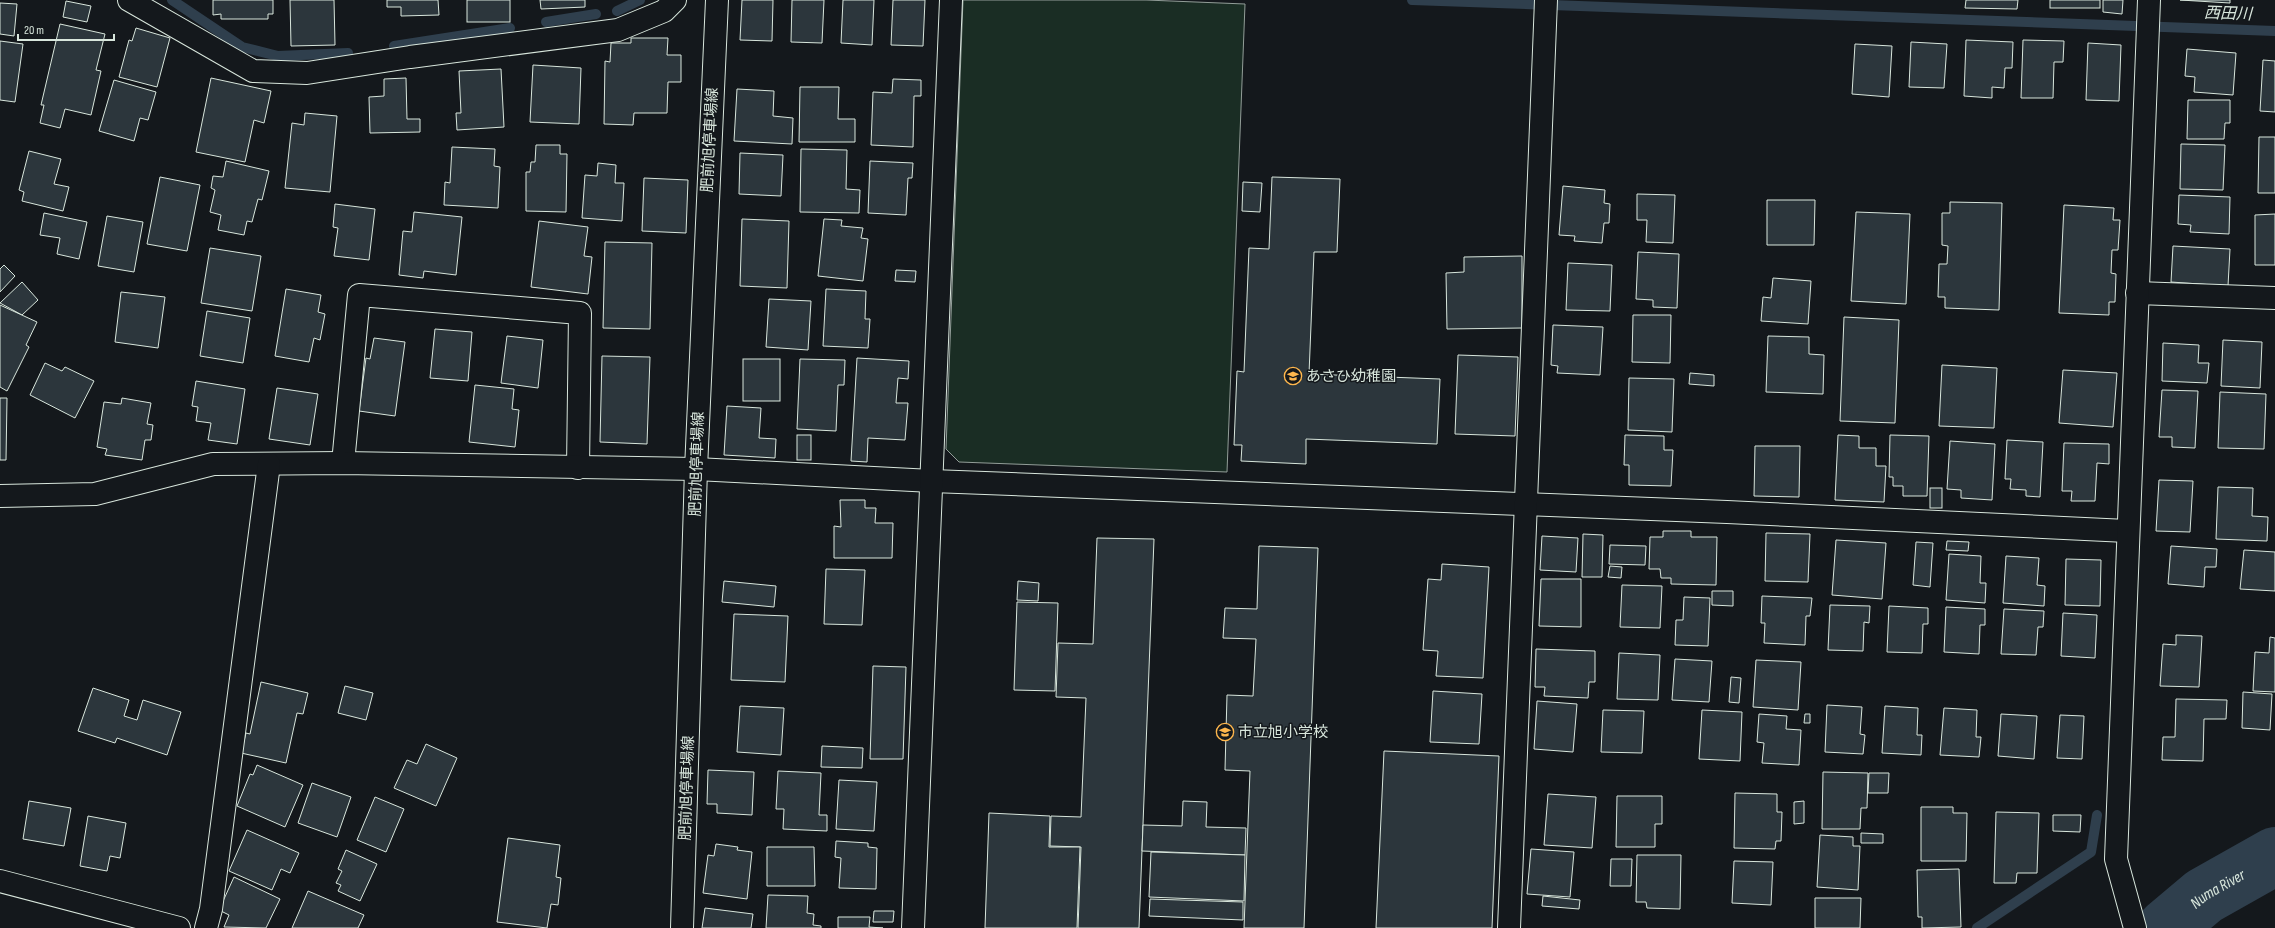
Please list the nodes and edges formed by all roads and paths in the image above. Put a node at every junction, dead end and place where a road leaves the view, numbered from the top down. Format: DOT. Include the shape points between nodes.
graph roads {
  1 [pos="129,0"];
  2 [pos="675,0"];
  3 [pos="717,0"];
  4 [pos="951,0"];
  5 [pos="2149,5"];
  6 [pos="1546,8"];
  7 [pos="2137,293"];
  8 [pos="2275,298"];
  9 [pos="343,463"];
  10 [pos="269,464"];
  11 [pos="578,468"];
  12 [pos="696,469"];
  13 [pos="932,481"];
  14 [pos="0,496"];
  15 [pos="1526,505"];
  16 [pos="2128,532"];
  17 [pos="0,881"];
  18 [pos="179,928"];
  19 [pos="206,928"];
  20 [pos="682,928"];
  21 [pos="913,928"];
  22 [pos="1509,928"];
  23 [pos="2136,928"];
  1 -- 2 [label="street" via="253,71 307,73 618,30 664,11"];
  3 -- 12 [label="street, 肥前旭停車場線"];
  4 -- 13 [label="street"];
  5 -- 7 [label="street"];
  6 -- 15 [label="street"];
  7 -- 8 [label="street"];
  7 -- 16 [label="street"];
  9 -- 10 [label="street"];
  9 -- 11 [label="street"];
  9 -- 11 [label="street" via="359,295 580,313"];
  10 -- 14 [label="street" via="213,464 95,494"];
  10 -- 19 [label="street" via="212,901"];
  11 -- 12 [label="street"];
  12 -- 13 [label="street"];
  12 -- 20 [label="street, 肥前旭停車場線"];
  13 -- 15 [label="street"];
  13 -- 21 [label="street"];
  15 -- 16 [label="street"];
  15 -- 22 [label="street"];
  16 -- 23 [label="street" via="2116,859"];
  17 -- 18 [label="street"];
}
